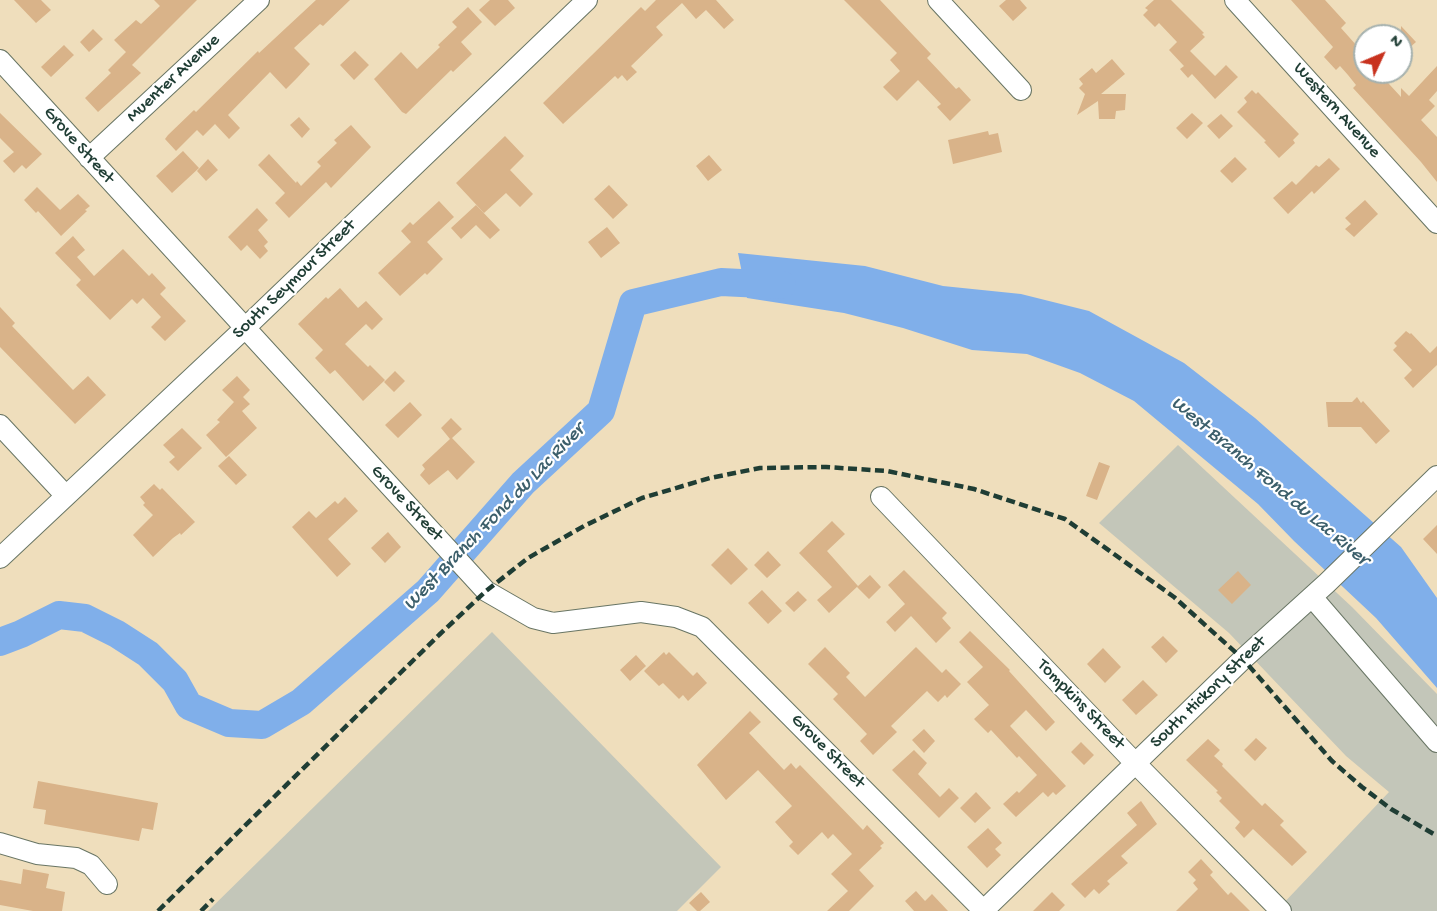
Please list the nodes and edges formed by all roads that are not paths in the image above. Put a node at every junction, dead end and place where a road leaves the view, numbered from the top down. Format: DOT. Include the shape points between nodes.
graph roads {
  1 [pos="259,0"];
  2 [pos="587,0"];
  3 [pos="938,0"];
  4 [pos="1235,0"];
  5 [pos="0,60"];
  6 [pos="1021,90"];
  7 [pos="89,159"];
  8 [pos="1437,223"];
  9 [pos="245,328"];
  10 [pos="0,425"];
  11 [pos="1437,476"];
  12 [pos="66,496"];
  13 [pos="881,497"];
  14 [pos="0,558"];
  15 [pos="1312,597"];
  16 [pos="1437,741"];
  17 [pos="1136,764"];
  18 [pos="0,843"];
  19 [pos="107,884"];
  20 [pos="984,911"];
  21 [pos="1281,911"];
  1 -- 7 [label="street, Muenter Avenue"];
  2 -- 9 [label="street, South Seymour Street"];
  3 -- 6 [label="street"];
  4 -- 8 [label="street, Western Avenue"];
  5 -- 7 [label="street, Grove Street"];
  7 -- 9 [label="street, Grove Street"];
  9 -- 12 [label="street, South Seymour Street"];
  9 -- 20 [label="street, Grove Street" via="486,591 543,621 564,623 641,612 676,617 702,627"];
  10 -- 12 [label="street"];
  11 -- 15 [label="street, South Hickory Street"];
  12 -- 14 [label="street, South Seymour Street"];
  13 -- 17 [label="street, Tompkins Street"];
  15 -- 16 [label="street"];
  15 -- 17 [label="street, South Hickory Street"];
  17 -- 20 [label="street, South Hickory Street"];
  17 -- 21 [label="street, Tompkins Street"];
  18 -- 19 [label="street" via="37,854 76,858 91,865"];
}
